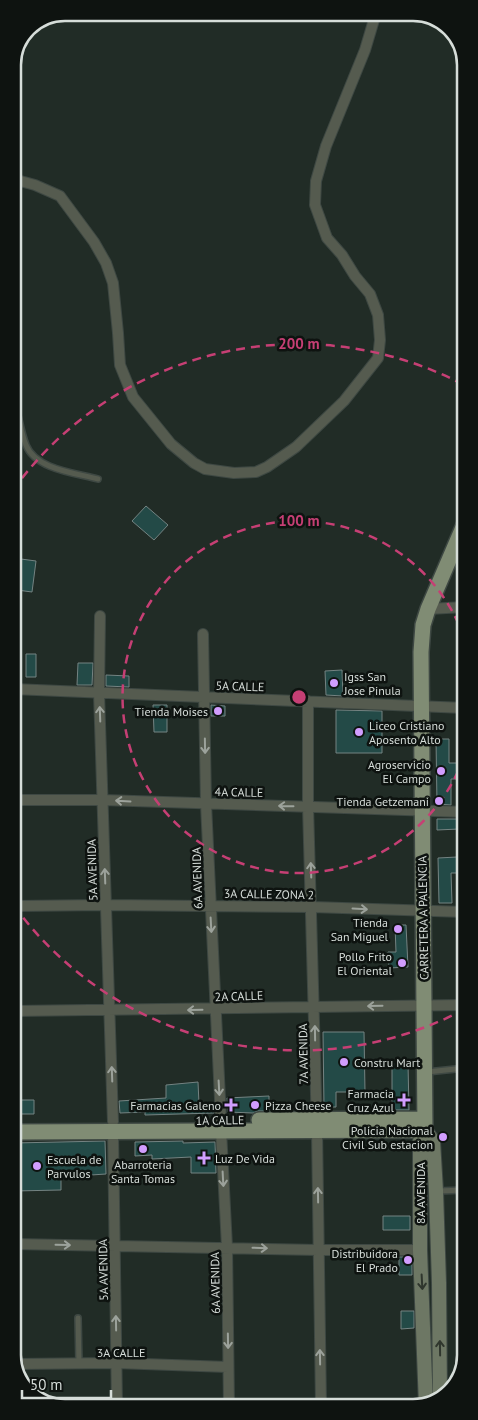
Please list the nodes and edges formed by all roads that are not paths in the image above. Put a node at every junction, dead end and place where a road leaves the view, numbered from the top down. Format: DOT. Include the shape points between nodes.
graph roads {
  1 [pos="374,21"];
  2 [pos="21,181"];
  3 [pos="21,428"];
  4 [pos="98,479"];
  5 [pos="457,542"];
  6 [pos="457,608"];
  7 [pos="428,610"];
  8 [pos="100,616"];
  9 [pos="203,634"];
  10 [pos="21,689"];
  11 [pos="99,693"];
  12 [pos="203,697"];
  13 [pos="308,701"];
  14 [pos="421,706"];
  15 [pos="457,708"];
  16 [pos="21,800"];
  17 [pos="103,800"];
  18 [pos="206,804"];
  19 [pos="308,806"];
  20 [pos="422,810"];
  21 [pos="457,812"];
  22 [pos="106,905"];
  23 [pos="210,905"];
  24 [pos="21,906"];
  25 [pos="312,906"];
  26 [pos="423,912"];
  27 [pos="457,912"];
  28 [pos="424,1005"];
  29 [pos="457,1005"];
  30 [pos="314,1006"];
  31 [pos="216,1010"];
  32 [pos="21,1011"];
  33 [pos="110,1011"];
  34 [pos="457,1069"];
  35 [pos="424,1072"];
  36 [pos="21,1124"];
  37 [pos="425,1124"];
  38 [pos="221,1125"];
  39 [pos="317,1125"];
  40 [pos="113,1127"];
  41 [pos="21,1132"];
  42 [pos="457,1190"];
  43 [pos="436,1191"];
  44 [pos="21,1244"];
  45 [pos="115,1246"];
  46 [pos="227,1247"];
  47 [pos="318,1250"];
  48 [pos="420,1250"];
  49 [pos="78,1318"];
  50 [pos="116,1363"];
  51 [pos="23,1364"];
  52 [pos="79,1364"];
  53 [pos="228,1367"];
  54 [pos="440,1389"];
  55 [pos="426,1396"];
  56 [pos="117,1399"];
  57 [pos="228,1399"];
  58 [pos="321,1399"];
  1 -- 2 [label="street" via="323,154 316,181 315,205 326,238 370,294 378,315 378,358 344,402 296,447 267,467 256,472 205,469 171,444 133,397 120,365 113,283 106,263 60,196 35,184"];
  3 -- 4 [label="lane" via="26,446 36,458 47,465"];
  5 -- 7 [label="main road, CARRETERA A PALENCIA"];
  6 -- 7 [label="street"];
  7 -- 14 [label="main road, CARRETERA A PALENCIA" via="421,652"];
  8 -- 11 [label="street, 5A AVENIDA"];
  9 -- 12 [label="street, 6A AVENIDA"];
  10 -- 11 [label="street, 5A CALLE"];
  11 -- 12 [label="street, 5A CALLE"];
  17 -- 11 [label="street, 5A AVENIDA, one-way"];
  12 -- 13 [label="street, 5A CALLE"];
  12 -- 18 [label="street, 6A AVENIDA, one-way"];
  13 -- 14 [label="street, 5A CALLE"];
  13 -- 19 [label="street, 7A AVENIDA"];
  14 -- 15 [label="street, 5A CALLE"];
  14 -- 20 [label="main road, CARRETERA A PALENCIA"];
  16 -- 17 [label="street, 4A CALLE"];
  18 -- 17 [label="street, 4A CALLE, one-way"];
  22 -- 17 [label="street, 5A AVENIDA, one-way"];
  19 -- 18 [label="street, 4A CALLE, one-way"];
  18 -- 23 [label="street, 6A AVENIDA"];
  19 -- 20 [label="street, 4A CALLE"];
  25 -- 19 [label="street, 7A AVENIDA, one-way"];
  20 -- 21 [label="street, 4A CALLE"];
  20 -- 26 [label="main road, CARRETERA A PALENCIA"];
  22 -- 23 [label="street, 3A CALLE ZONA 2"];
  22 -- 24 [label="street, 3A CALLE ZONA 2"];
  22 -- 33 [label="street, 5A AVENIDA"];
  23 -- 25 [label="street, 3A CALLE ZONA 2"];
  23 -- 31 [label="street, 6A AVENIDA, one-way"];
  25 -- 26 [label="street, 3A CALLE ZONA 2, one-way"];
  25 -- 30 [label="street, 7A AVENIDA"];
  26 -- 27 [label="street, 3A CALLE ZONA 2"];
  26 -- 28 [label="main road, CARRETERA A PALENCIA"];
  28 -- 29 [label="street, 2A CALLE"];
  28 -- 30 [label="street, 2A CALLE, one-way"];
  28 -- 35 [label="main road, CARRETERA A PALENCIA"];
  30 -- 31 [label="street, 2A CALLE"];
  39 -- 30 [label="street, 7A AVENIDA, one-way"];
  31 -- 33 [label="street, 2A CALLE, one-way"];
  31 -- 38 [label="street, 6A AVENIDA, one-way"];
  32 -- 33 [label="street, 2A CALLE"];
  40 -- 33 [label="street, 5A AVENIDA, one-way"];
  34 -- 35 [label="lane"];
  35 -- 37 [label="main road, CARRETERA A PALENCIA"];
  36 -- 40 [label="main road, 1A CALLE"];
  37 -- 39 [label="main road, 1A CALLE"];
  37 -- 43 [label="main road, 8A AVENIDA" via="433,1141"];
  37 -- 48 [label="main road, 8A AVENIDA" via="420,1141"];
  38 -- 39 [label="main road, 1A CALLE"];
  38 -- 40 [label="main road, 1A CALLE"];
  38 -- 46 [label="street, 6A AVENIDA, one-way"];
  47 -- 39 [label="street, 7A AVENIDA, one-way"];
  40 -- 41 [label="main road, 1A CALLE"];
  40 -- 45 [label="street, 5A AVENIDA"];
  42 -- 43 [label="lane"];
  54 -- 43 [label="main road, 8A AVENIDA, one-way"];
  44 -- 45 [label="street, one-way"];
  45 -- 46 [label="street"];
  50 -- 45 [label="street, 5A AVENIDA, one-way"];
  46 -- 47 [label="street, one-way"];
  46 -- 53 [label="street, 6A AVENIDA, one-way"];
  47 -- 48 [label="street"];
  58 -- 47 [label="street, 7A AVENIDA, one-way"];
  48 -- 55 [label="main road, 8A AVENIDA, one-way"];
  49 -- 52 [label="lane"];
  50 -- 52 [label="street, 3A CALLE"];
  50 -- 53 [label="street, 3A CALLE"];
  50 -- 56 [label="street, 5A AVENIDA"];
  51 -- 52 [label="street, 3A CALLE"];
  53 -- 57 [label="street, 6A AVENIDA"];
}
